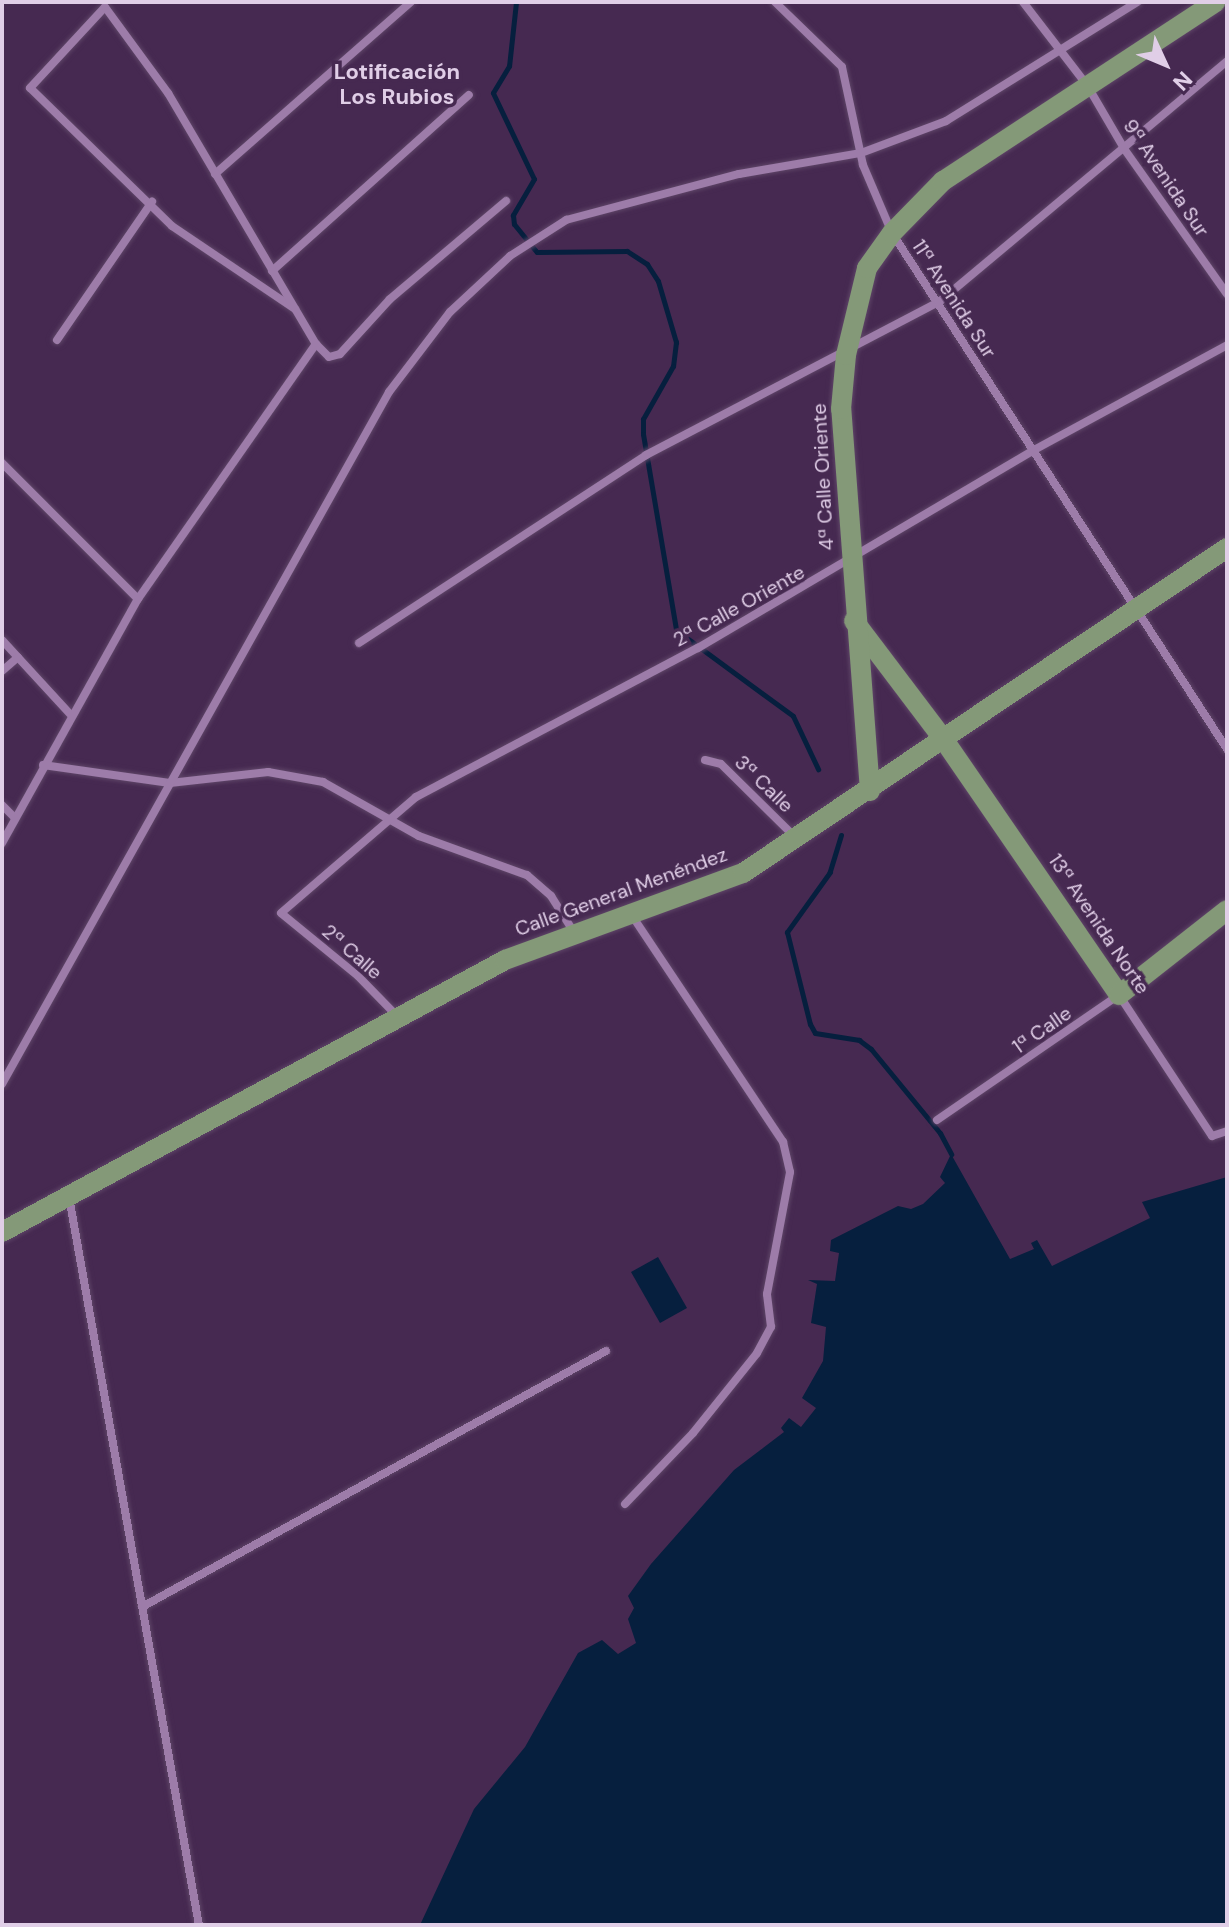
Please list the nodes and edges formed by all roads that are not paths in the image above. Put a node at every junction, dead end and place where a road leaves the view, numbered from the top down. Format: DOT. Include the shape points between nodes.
graph roads {
  1 [pos="411,2"];
  2 [pos="775,2"];
  3 [pos="1023,2"];
  4 [pos="1137,2"];
  5 [pos="1215,2"];
  6 [pos="1060,50"];
  7 [pos="1227,61"];
  8 [pos="1087,85"];
  9 [pos="469,95"];
  10 [pos="1125,150"];
  11 [pos="861,153"];
  12 [pos="215,174"];
  13 [pos="506,201"];
  14 [pos="152,202"];
  15 [pos="892,233"];
  16 [pos="272,271"];
  17 [pos="1227,294"];
  18 [pos="939,302"];
  19 [pos="295,309"];
  20 [pos="57,340"];
  21 [pos="316,344"];
  22 [pos="1227,345"];
  23 [pos="846,355"];
  24 [pos="1032,451"];
  25 [pos="2,463"];
  26 [pos="1227,548"];
  27 [pos="852,561"];
  28 [pos="138,599"];
  29 [pos="1132,609"];
  30 [pos="854,621"];
  31 [pos="2,640"];
  32 [pos="359,643"];
  33 [pos="18,657"];
  34 [pos="2,671"];
  35 [pos="70,714"];
  36 [pos="944,740"];
  37 [pos="1227,749"];
  38 [pos="705,760"];
  39 [pos="43,765"];
  40 [pos="170,783"];
  41 [pos="870,791"];
  42 [pos="2,805"];
  43 [pos="15,818"];
  44 [pos="389,820"];
  45 [pos="798,839"];
  46 [pos="2,843"];
  47 [pos="1227,910"];
  48 [pos="281,913"];
  49 [pos="632,916"];
  50 [pos="576,935"];
  51 [pos="1119,995"];
  52 [pos="398,1017"];
  53 [pos="2,1084"];
  54 [pos="937,1120"];
  55 [pos="1227,1131"];
  56 [pos="69,1196"];
  57 [pos="2,1232"];
  58 [pos="606,1351"];
  59 [pos="625,1504"];
  60 [pos="142,1607"];
  61 [pos="199,1925"];
  1 -- 12 [label="street"];
  2 -- 11 [label="street, 11ª Avenida Sur" via="842,67"];
  3 -- 6 [label="street, 9ª Avenida Sur"];
  4 -- 6 [label="street"];
  5 -- 8 [label="main road, 4ª Calle Oriente"];
  6 -- 8 [label="street, 9ª Avenida Sur"];
  6 -- 11 [label="street" via="946,121"];
  7 -- 10 [label="street"];
  8 -- 10 [label="street, 9ª Avenida Sur"];
  8 -- 15 [label="main road, 4ª Calle Oriente" via="943,181"];
  9 -- 16 [label="street"];
  10 -- 17 [label="street, 9ª Avenida Sur"];
  10 -- 18 [label="street"];
  11 -- 15 [label="street, 11ª Avenida Sur"];
  11 -- 40 [label="street" via="739,174 566,220 500,265 450,312 389,392"];
  12 -- 14 [label="street" via="168,93 105,7 30,88"];
  12 -- 16 [label="street"];
  13 -- 21 [label="street" via="390,299 340,354 329,357"];
  14 -- 19 [label="street" via="172,226"];
  14 -- 20 [label="street"];
  15 -- 18 [label="street, 11ª Avenida Sur"];
  15 -- 23 [label="main road, 4ª Calle Oriente" via="860,285"];
  16 -- 19 [label="street"];
  18 -- 23 [label="street"];
  18 -- 24 [label="street, 11ª Avenida Sur"];
  19 -- 21 [label="street"];
  21 -- 28 [label="street"];
  22 -- 24 [label="street, 2ª Calle Oriente"];
  23 -- 27 [label="main road, 4ª Calle Oriente" via="841,409"];
  23 -- 32 [label="street" via="646,455"];
  24 -- 27 [label="street, 2ª Calle Oriente"];
  24 -- 29 [label="street, 11ª Avenida Sur"];
  25 -- 28 [label="street"];
  26 -- 29 [label="main road, Calle General Menéndez"];
  27 -- 30 [label="main road, 4ª Calle Oriente"];
  27 -- 44 [label="street, 2ª Calle Oriente" via="416,797"];
  28 -- 35 [label="street"];
  29 -- 36 [label="main road, Calle General Menéndez"];
  29 -- 37 [label="street, 11ª Avenida Sur"];
  30 -- 36 [label="main road, 13ª Avenida Norte"];
  30 -- 41 [label="main road, 4ª Calle Oriente"];
  31 -- 33 [label="street"];
  33 -- 34 [label="street"];
  33 -- 35 [label="street"];
  35 -- 39 [label="street"];
  36 -- 41 [label="main road, Calle General Menéndez"];
  36 -- 51 [label="main road, 13ª Avenida Norte"];
  38 -- 45 [label="street, 3ª Calle" via="721,764"];
  39 -- 40 [label="street"];
  39 -- 43 [label="street"];
  40 -- 44 [label="street" via="239,773 292,774 323,782"];
  40 -- 53 [label="street"];
  41 -- 45 [label="main road, Calle General Menéndez"];
  42 -- 43 [label="street"];
  43 -- 46 [label="street"];
  44 -- 48 [label="street, 2ª Calle Oriente"];
  44 -- 50 [label="street" via="527,875 551,896"];
  45 -- 49 [label="main road, Calle General Menéndez" via="743,873"];
  47 -- 51 [label="main road"];
  48 -- 52 [label="street, 2ª Calle" via="358,976"];
  49 -- 50 [label="main road, Calle General Menéndez"];
  49 -- 59 [label="street" via="783,1142 790,1172 767,1294 771,1327 757,1353 693,1433"];
  50 -- 52 [label="main road, Calle General Menéndez" via="505,960"];
  51 -- 54 [label="street, 1ª Calle"];
  51 -- 55 [label="street, 13ª Avenida Norte" via="1212,1136"];
  52 -- 56 [label="main road, Calle General Menéndez"];
  56 -- 57 [label="main road, Calle General Menéndez"];
  56 -- 60 [label="street"];
  58 -- 60 [label="street"];
  60 -- 61 [label="street"];
}
